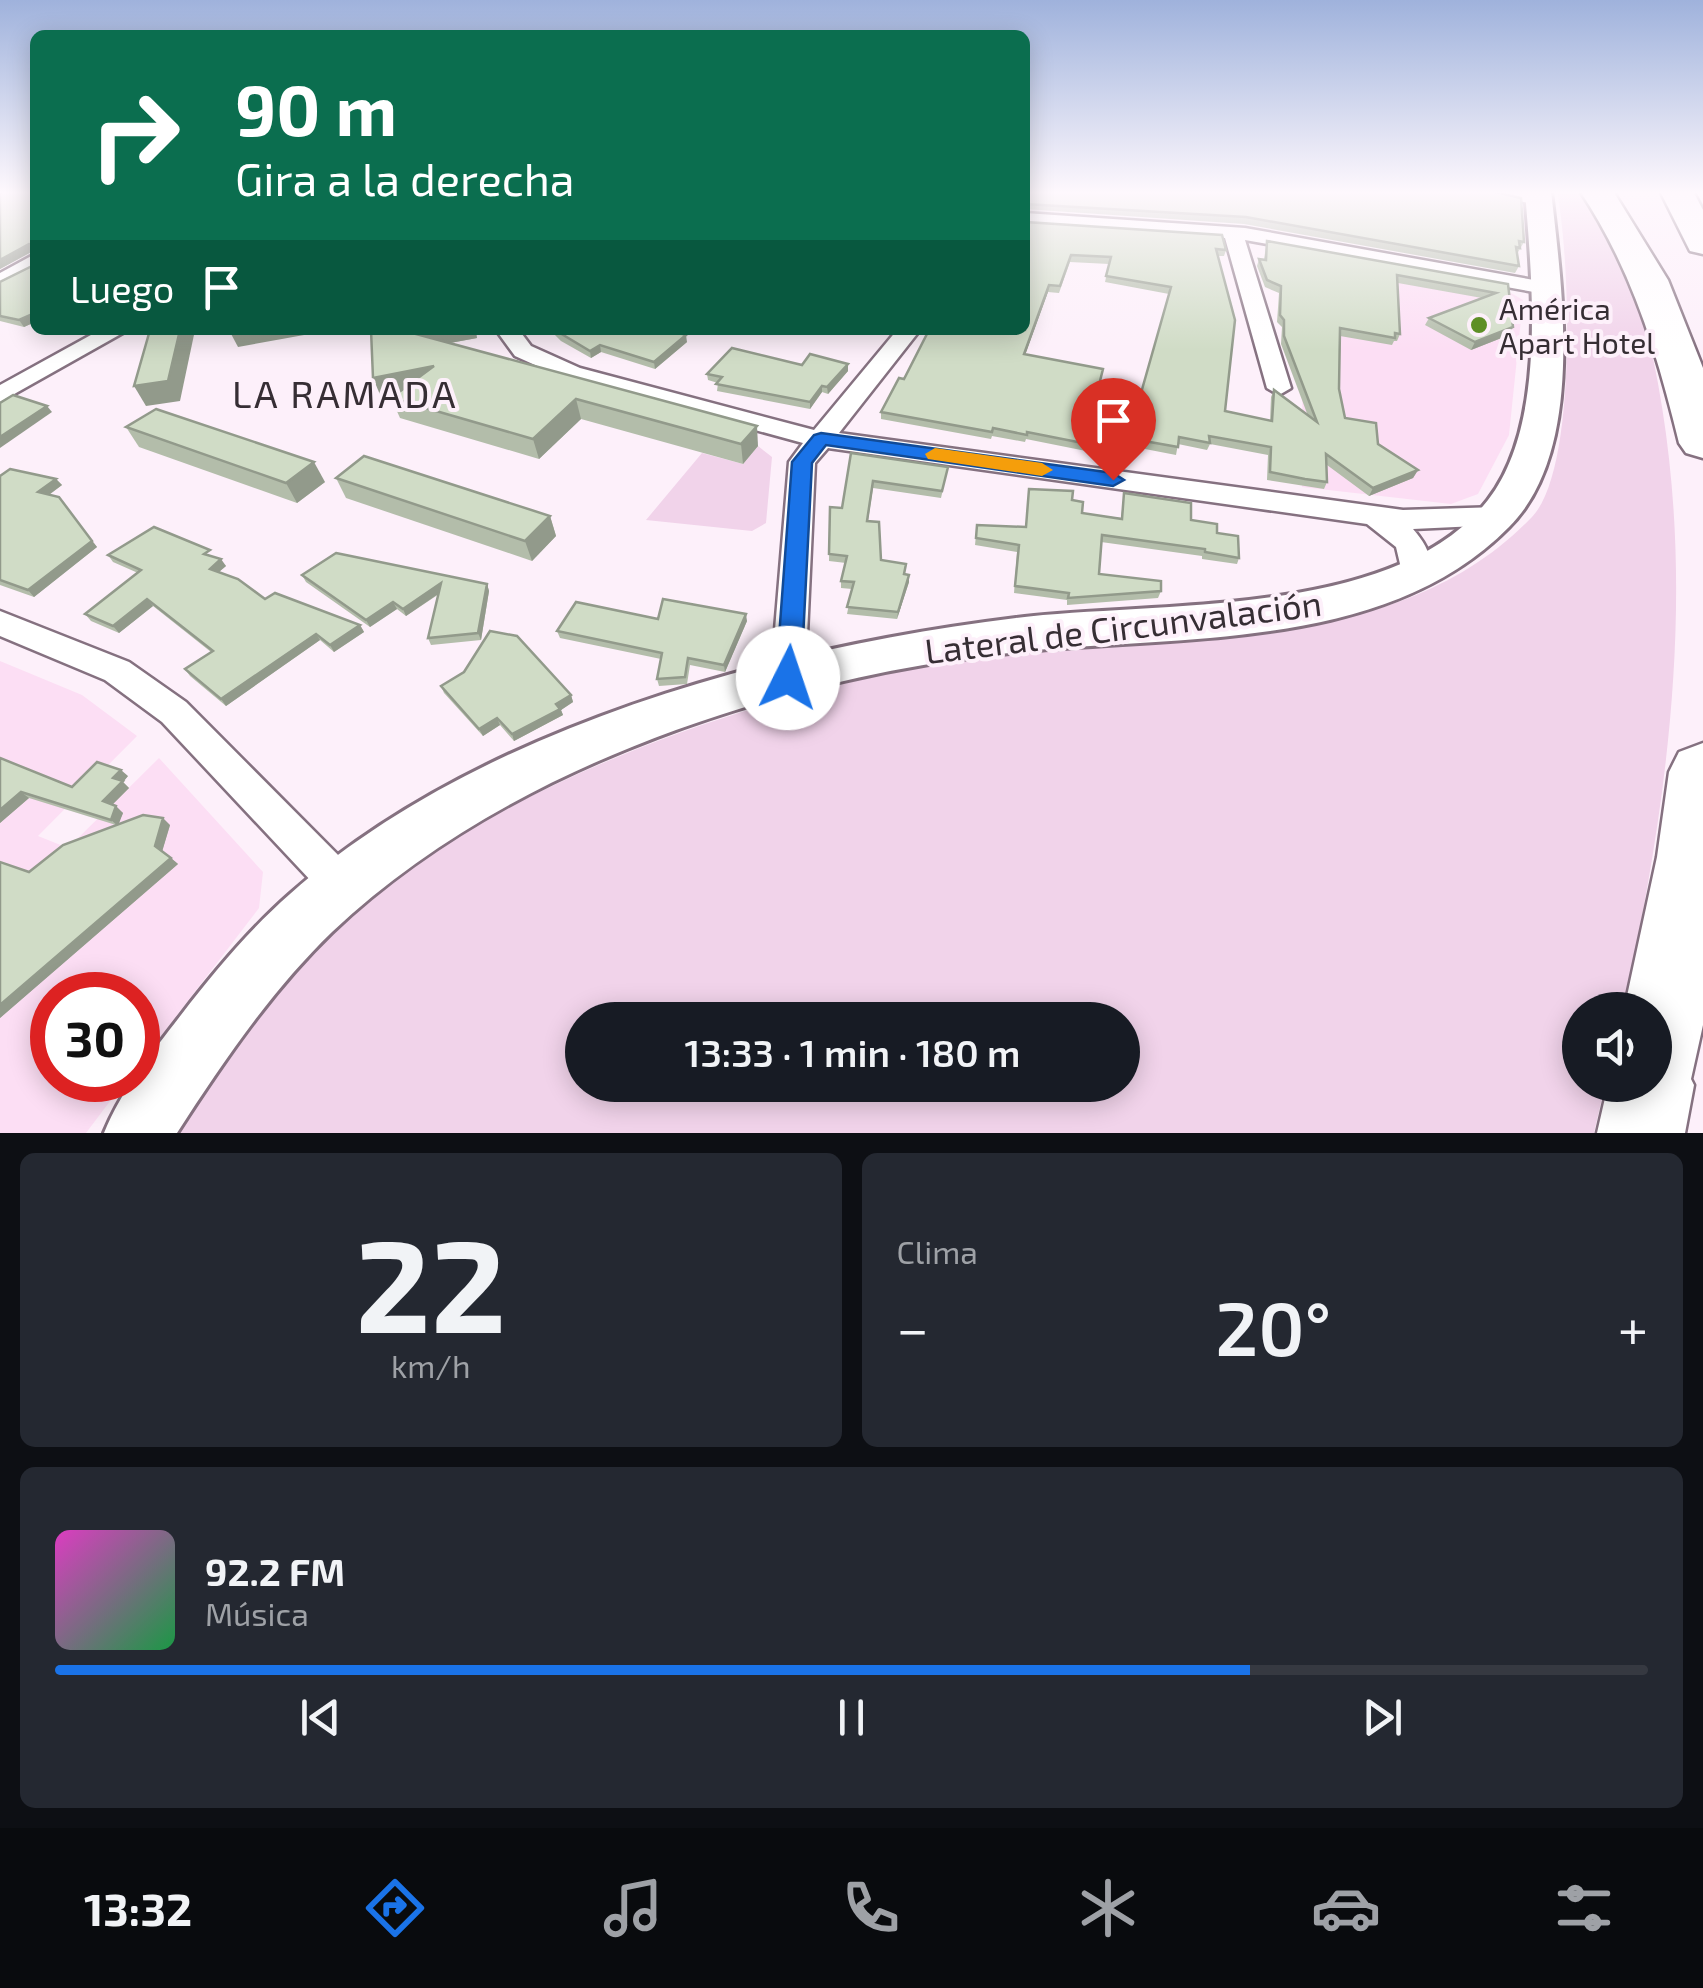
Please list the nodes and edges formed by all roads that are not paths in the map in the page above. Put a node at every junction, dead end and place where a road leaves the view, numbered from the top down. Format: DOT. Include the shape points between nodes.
graph roads {
  1 [pos="1236,244"];
  2 [pos="1295,244"];
  3 [pos="1542,244"];
  4 [pos="1631,244"];
  5 [pos="1666,244"];
  6 [pos="30,263"];
  7 [pos="0,282"];
  8 [pos="1545,288"];
  9 [pos="108,335"];
  10 [pos="511,335"];
  11 [pos="905,335"];
  12 [pos="1279,388"];
  13 [pos="1703,389"];
  14 [pos="0,395"];
  15 [pos="821,439"];
  16 [pos="1703,443"];
  17 [pos="1374,516"];
  18 [pos="1498,516"];
  19 [pos="1415,573"];
  20 [pos="0,623"];
  21 [pos="788,678"];
  22 [pos="1703,772"];
  23 [pos="342,886"];
  24 [pos="1668,992"];
  25 [pos="1647,1102"];
  26 [pos="138,1133"];
  27 [pos="1641,1133"];
  1 -- 12 [label="street"];
  2 -- 8 [label="street"];
  3 -- 8 [label="street, Lateral de Circunvalación"];
  4 -- 16 [label="highway" via="1659,302"];
  5 -- 13 [label="highway"];
  6 -- 7 [label="street"];
  8 -- 18 [label="street, Lateral de Circunvalación" via="1536,442 1525,476"];
  9 -- 14 [label="street"];
  10 -- 15 [label="street" via="523,351 572,373"];
  11 -- 15 [label="street"];
  15 -- 17 [label="street"];
  15 -- 21 [label="street" via="802,462"];
  17 -- 18 [label="street"];
  17 -- 19 [label="street" via="1409,543"];
  18 -- 19 [label="street, Lateral de Circunvalación" via="1471,542"];
  19 -- 21 [label="street, Lateral de Circunvalación" via="1292,610 1017,634"];
  20 -- 23 [label="street" via="117,671 174,712"];
  21 -- 23 [label="street, Lateral de Circunvalación" via="546,764 431,824"];
  22 -- 24 [label="highway"];
  23 -- 26 [label="street, Lateral de Circunvalación" via="247,978"];
  25 -- 27 [label="highway"];
}
